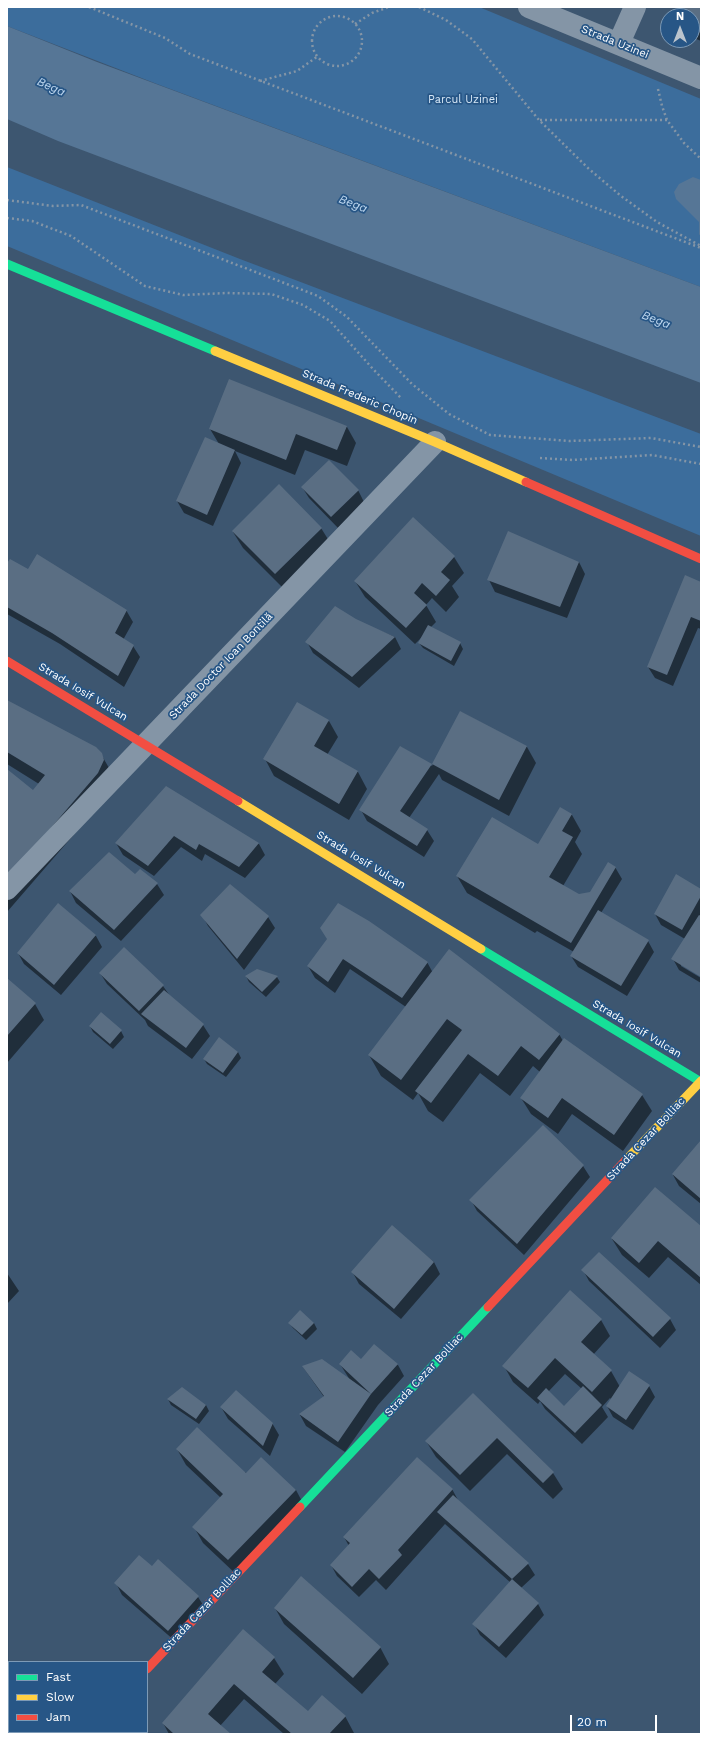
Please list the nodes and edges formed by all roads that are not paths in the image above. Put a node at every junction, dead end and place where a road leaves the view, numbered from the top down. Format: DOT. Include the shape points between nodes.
graph roads {
  1 [pos="528,7"];
  2 [pos="636,7"];
  3 [pos="620,43"];
  4 [pos="701,78"];
  5 [pos="7,264"];
  6 [pos="435,442"];
  7 [pos="701,559"];
  8 [pos="7,660"];
  9 [pos="146,744"];
  10 [pos="7,890"];
  11 [pos="701,1081"];
  12 [pos="148,1668"];
  1 -- 3 [label="street, Strada Uzinei"];
  2 -- 3 [label="street"];
  3 -- 4 [label="street, Strada Uzinei"];
  5 -- 6 [label="street, Strada Frederic Chopin"];
  6 -- 7 [label="street, Strada Frederic Chopin"];
  6 -- 9 [label="street, Strada Doctor Ioan Bontilă"];
  8 -- 9 [label="street, Strada Iosif Vulcan"];
  9 -- 10 [label="street, Strada Doctor Ioan Bontilă"];
  9 -- 11 [label="street, Strada Iosif Vulcan"];
  11 -- 12 [label="street, Strada Cezar Bolliac"];
}
